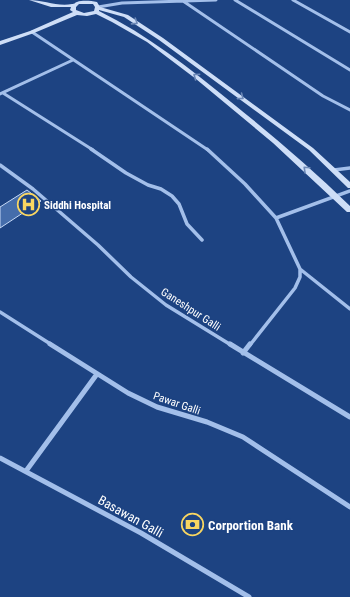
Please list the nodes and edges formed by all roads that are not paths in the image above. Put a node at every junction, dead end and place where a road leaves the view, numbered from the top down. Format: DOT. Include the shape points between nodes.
graph roads {
  1 [pos="32,0"];
  2 [pos="216,0"];
  3 [pos="235,0"];
  4 [pos="292,0"];
  5 [pos="87,1"];
  6 [pos="183,1"];
  7 [pos="74,6"];
  8 [pos="98,9"];
  9 [pos="76,13"];
  10 [pos="32,32"];
  11 [pos="350,32"];
  12 [pos="0,43"];
  13 [pos="73,60"];
  14 [pos="350,70"];
  15 [pos="2,93"];
  16 [pos="350,110"];
  17 [pos="0,165"];
  18 [pos="350,168"];
  19 [pos="334,170"];
  20 [pos="350,186"];
  21 [pos="350,190"];
  22 [pos="335,196"];
  23 [pos="350,210"];
  24 [pos="276,218"];
  25 [pos="202,240"];
  26 [pos="300,269"];
  27 [pos="350,309"];
  28 [pos="0,312"];
  29 [pos="243,353"];
  30 [pos="97,374"];
  31 [pos="350,417"];
  32 [pos="0,458"];
  33 [pos="26,471"];
  34 [pos="350,507"];
  35 [pos="249,597"];
  1 -- 7 [label="street" via="51,5"];
  2 -- 6 [label="street"];
  3 -- 14 [label="street"];
  4 -- 11 [label="street"];
  5 -- 7 [label="street"];
  5 -- 8 [label="street" via="95,4"];
  6 -- 8 [label="street" via="122,3"];
  6 -- 16 [label="street" via="323,96"];
  7 -- 9 [label="street" via="73,10"];
  8 -- 9 [label="street" via="86,15"];
  8 -- 19 [label="street, one-way" via="126,16 160,38 311,150"];
  22 -- 8 [label="street, one-way" via="285,149 202,81 132,30"];
  9 -- 10 [label="street"];
  10 -- 12 [label="street"];
  10 -- 13 [label="street"];
  13 -- 15 [label="street"];
  13 -- 24 [label="street" via="208,150 245,184"];
  15 -- 25 [label="street" via="126,173 172,196 179,204 187,224"];
  17 -- 29 [label="street, Ganeshpur Galli" via="33,190 166,305"];
  18 -- 19 [label="street"];
  19 -- 20 [label="street"];
  21 -- 22 [label="street"];
  22 -- 23 [label="street"];
  22 -- 24 [label="street"];
  24 -- 26 [label="street"];
  26 -- 27 [label="street"];
  26 -- 29 [label="street" via="300,277 295,288"];
  28 -- 30 [label="street, Pawar Galli"];
  29 -- 31 [label="street, Ganeshpur Galli"];
  30 -- 33 [label="street"];
  30 -- 34 [label="street, Pawar Galli" via="157,407 207,422 243,437"];
  32 -- 33 [label="street, Basawan Galli"];
  33 -- 35 [label="street, Basawan Galli" via="141,533"];
}
